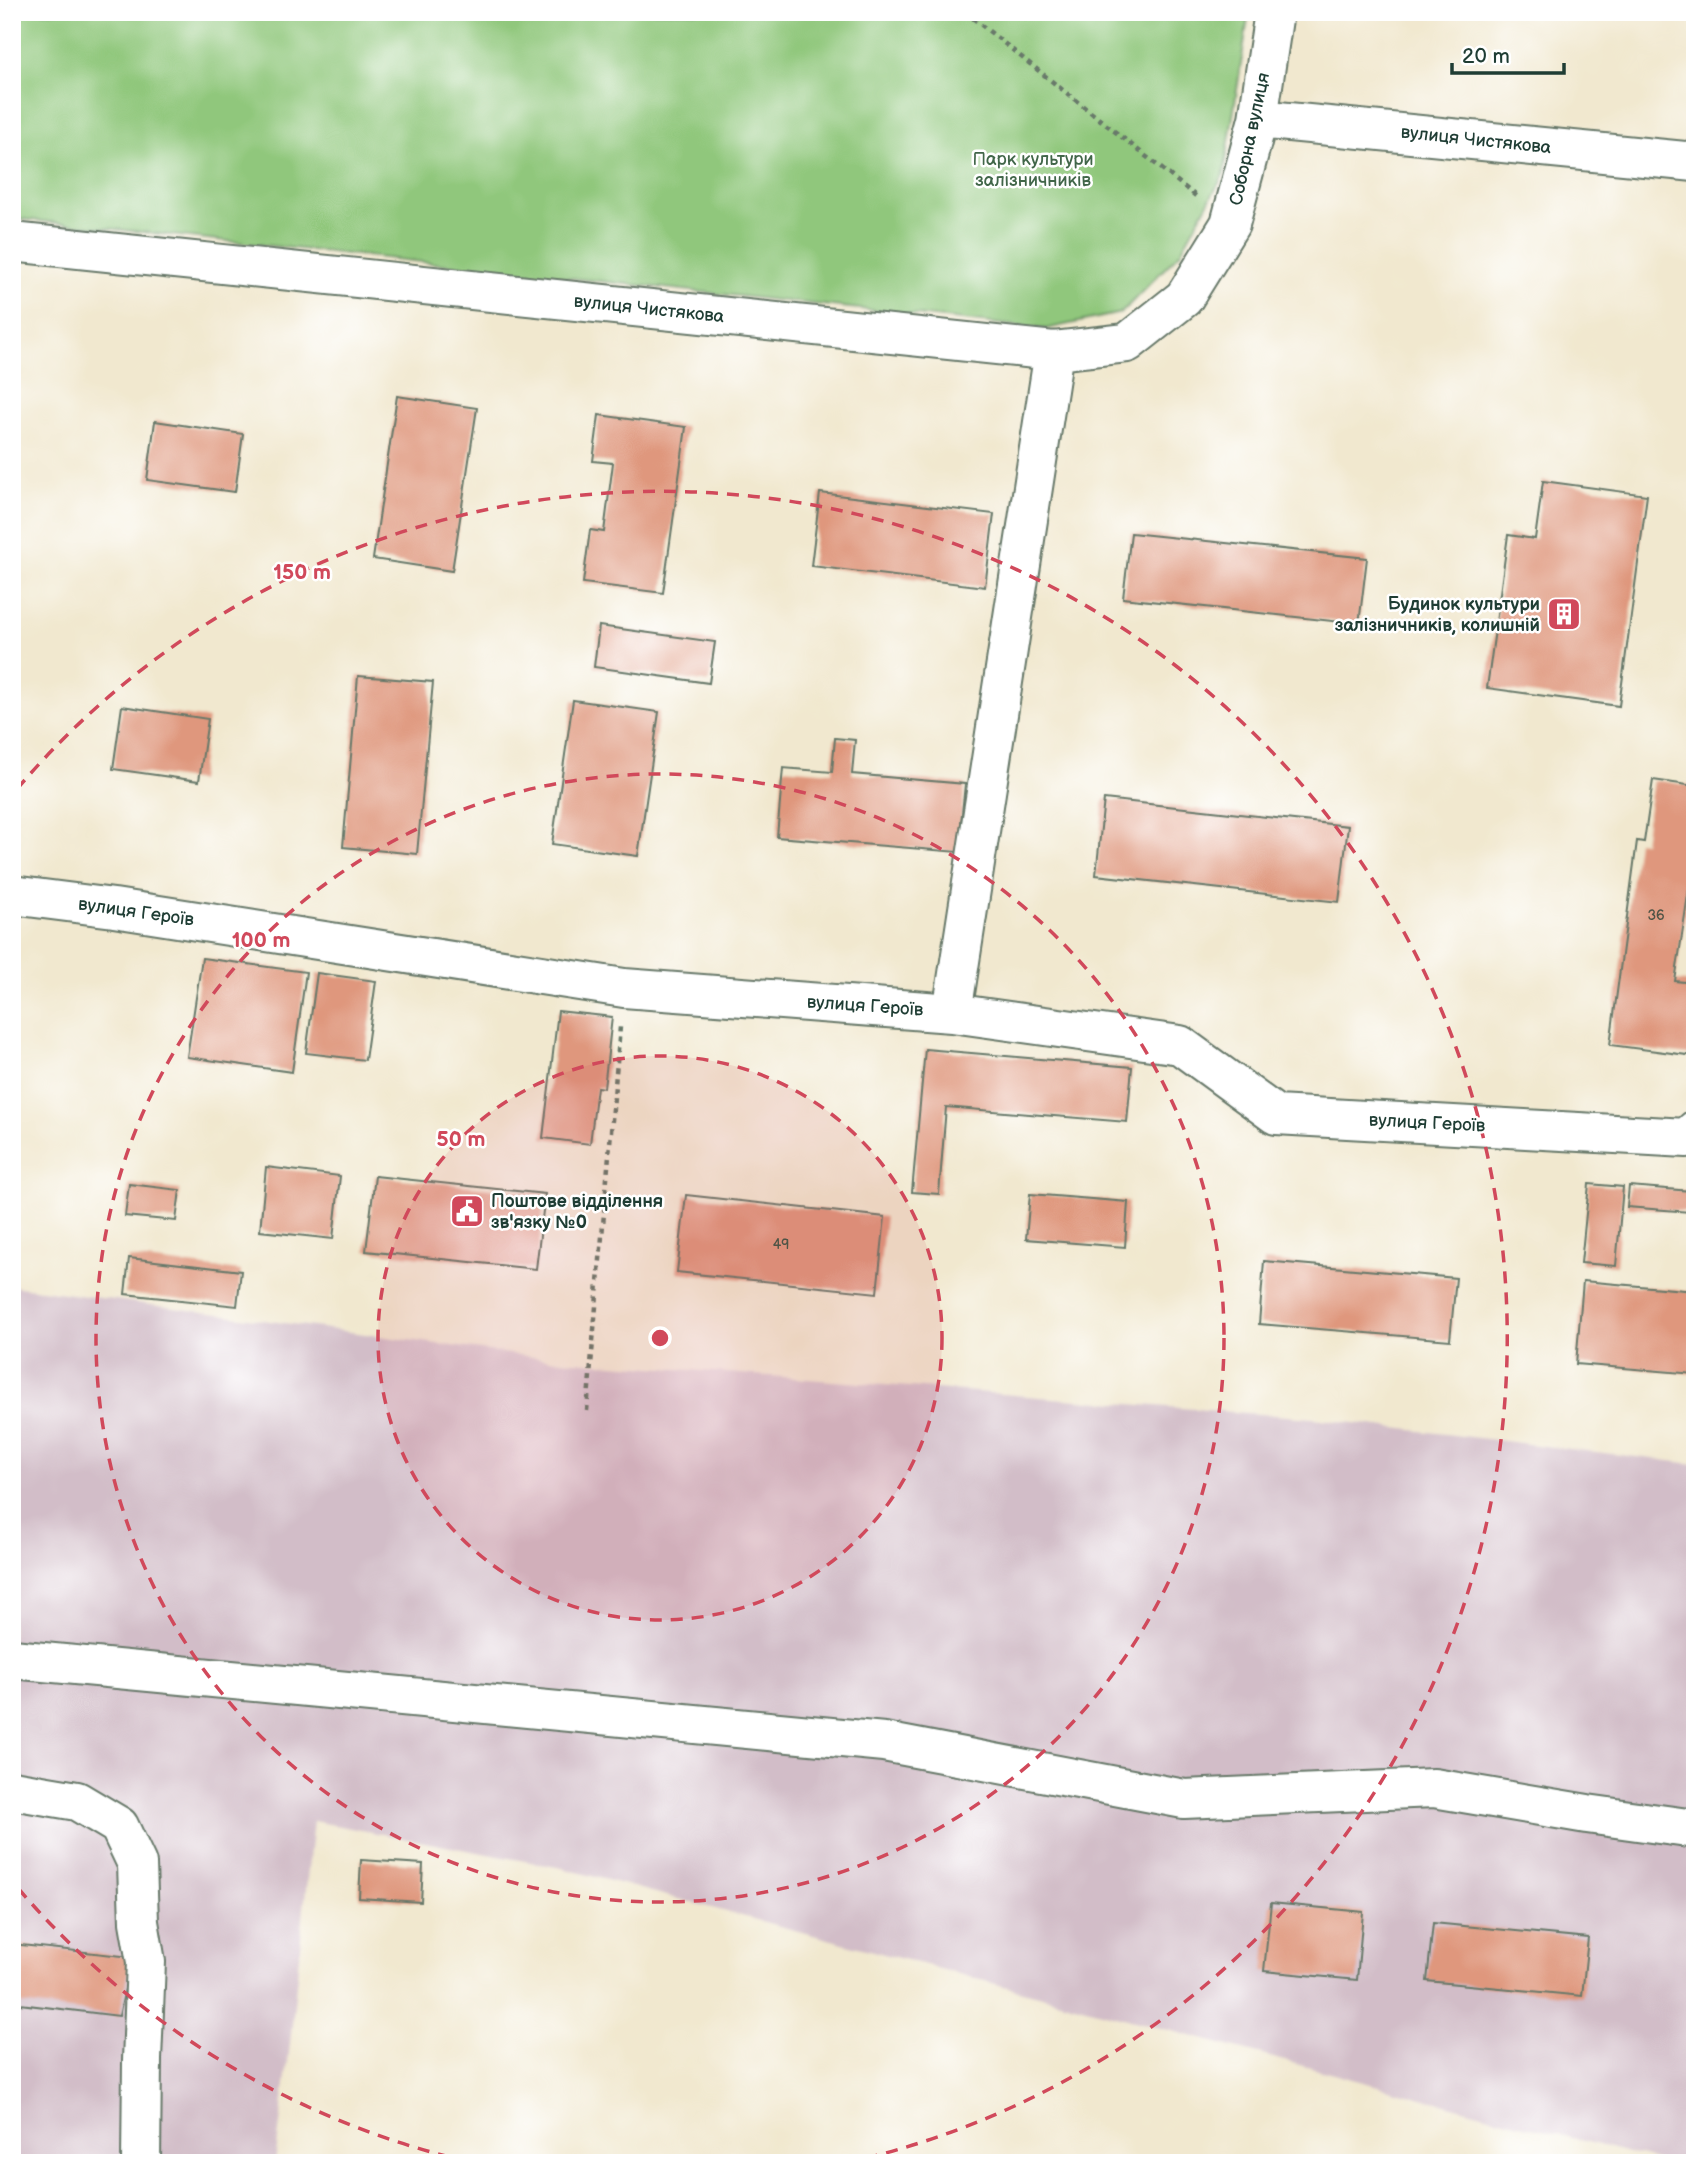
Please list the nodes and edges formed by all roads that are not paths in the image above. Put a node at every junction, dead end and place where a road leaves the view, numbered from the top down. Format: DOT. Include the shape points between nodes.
graph roads {
  1 [pos="1274,12"];
  2 [pos="1258,119"];
  3 [pos="1695,162"];
  4 [pos="1230,224"];
  5 [pos="12,242"];
  6 [pos="1054,351"];
  7 [pos="12,895"];
  8 [pos="952,1013"];
  9 [pos="1695,1130"];
  10 [pos="12,1659"];
  11 [pos="12,1790"];
  12 [pos="1695,1829"];
  13 [pos="141,2163"];
  1 -- 2 [label="street, Соборна вулиця"];
  2 -- 3 [label="street, вулиця Чистякова"];
  2 -- 4 [label="street, Соборна вулиця"];
  4 -- 6 [label="street, вулиця Чистякова" via="1184,298 1127,343"];
  5 -- 6 [label="street, вулиця Чистякова"];
  6 -- 8 [label="street"];
  7 -- 8 [label="street, вулиця Героїв" via="624,988"];
  8 -- 9 [label="street, вулиця Героїв" via="1181,1045 1276,1115 1687,1138"];
  10 -- 12 [label="street" via="884,1742 1184,1799 1434,1788"];
  11 -- 13 [label="street" via="77,1801 119,1826 136,1864 145,1962"];
}
